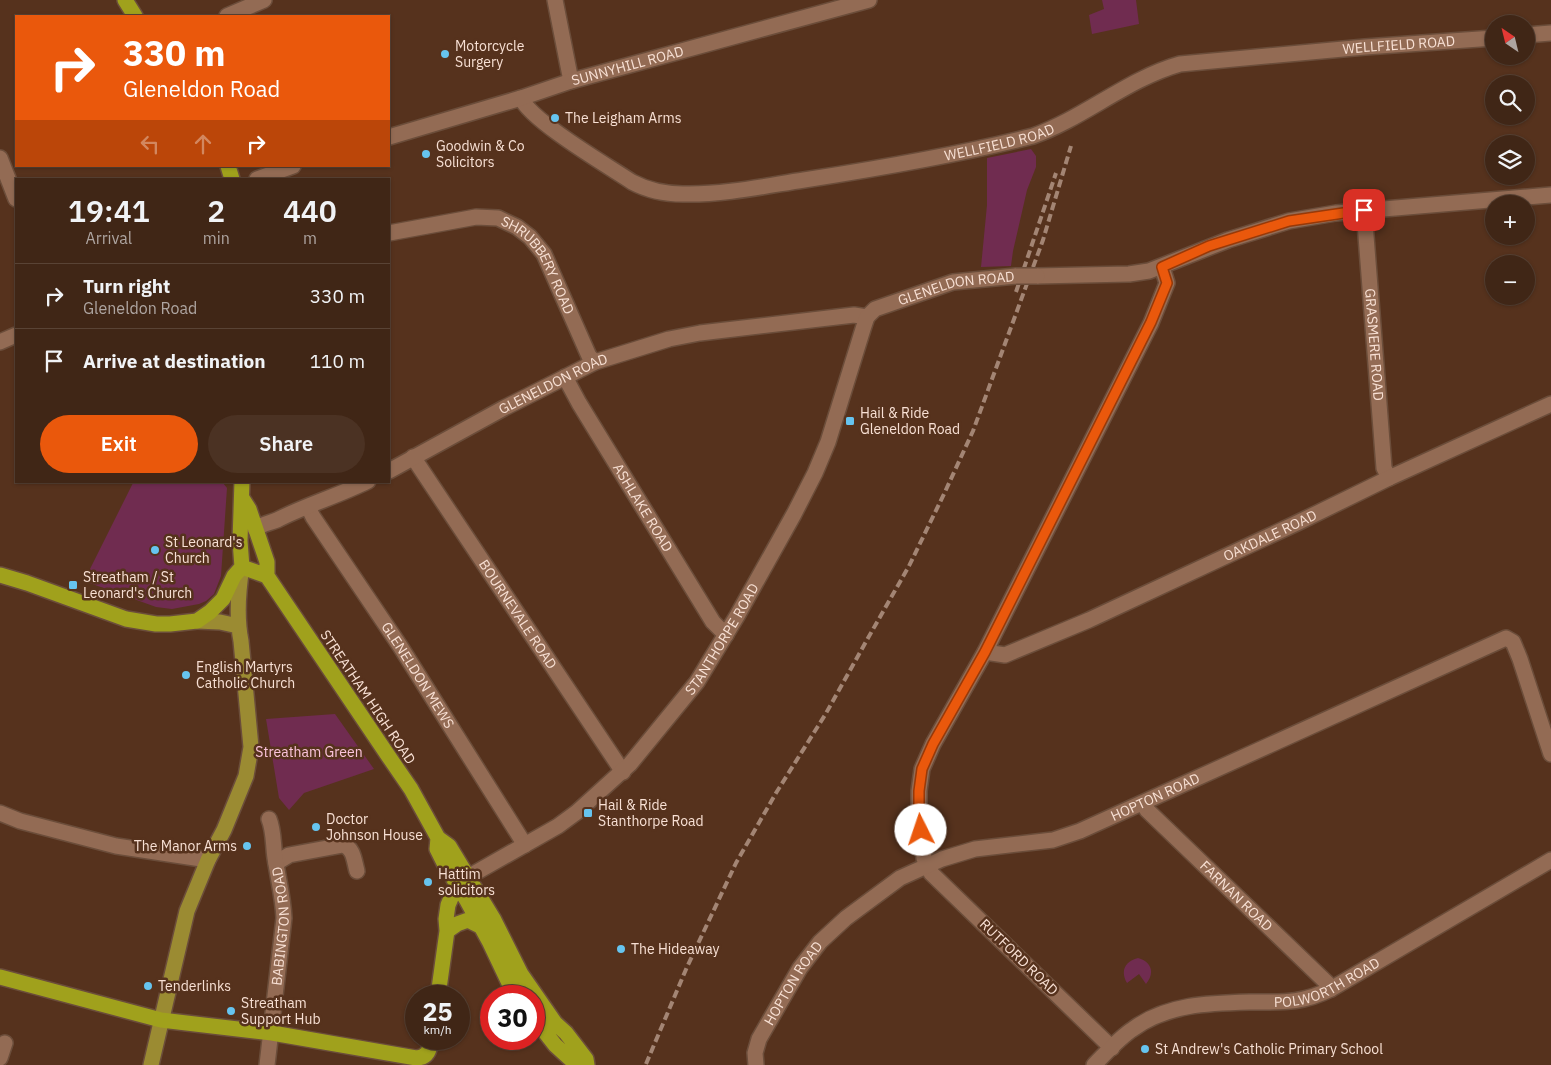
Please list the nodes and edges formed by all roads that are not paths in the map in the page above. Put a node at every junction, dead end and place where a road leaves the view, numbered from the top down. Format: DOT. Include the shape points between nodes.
graph roads {
  1 [pos="125,0"];
  2 [pos="264,0"];
  3 [pos="555,0"];
  4 [pos="869,0"];
  5 [pos="134,15"];
  6 [pos="229,15"];
  7 [pos="1551,34"];
  8 [pos="1535,35"];
  9 [pos="1485,39"];
  10 [pos="571,81"];
  11 [pos="521,98"];
  12 [pos="390,137"];
  13 [pos="0,158"];
  14 [pos="290,167"];
  15 [pos="260,178"];
  16 [pos="1551,195"];
  17 [pos="15,196"];
  18 [pos="1364,210"];
  19 [pos="390,233"];
  20 [pos="1162,267"];
  21 [pos="867,317"];
  22 [pos="15,335"];
  23 [pos="0,342"];
  24 [pos="595,362"];
  25 [pos="565,377"];
  26 [pos="1551,404"];
  27 [pos="413,458"];
  28 [pos="390,470"];
  29 [pos="1389,478"];
  30 [pos="242,483"];
  31 [pos="363,483"];
  32 [pos="242,497"];
  33 [pos="308,507"];
  34 [pos="255,529"];
  35 [pos="242,567"];
  36 [pos="0,575"];
  37 [pos="267,576"];
  38 [pos="197,621"];
  39 [pos="238,626"];
  40 [pos="726,635"];
  41 [pos="985,652"];
  42 [pos="1551,754"];
  43 [pos="622,772"];
  44 [pos="1143,803"];
  45 [pos="0,813"];
  46 [pos="269,818"];
  47 [pos="525,846"];
  48 [pos="208,860"];
  49 [pos="1551,860"];
  50 [pos="276,863"];
  51 [pos="927,865"];
  52 [pos="357,871"];
  53 [pos="463,881"];
  54 [pos="480,926"];
  55 [pos="447,931"];
  56 [pos="0,977"];
  57 [pos="440,985"];
  58 [pos="510,985"];
  59 [pos="1331,989"];
  60 [pos="161,1020"];
  61 [pos="545,1032"];
  62 [pos="272,1033"];
  63 [pos="5,1043"];
  64 [pos="1112,1048"];
  65 [pos="0,1058"];
  66 [pos="425,1061"];
  67 [pos="151,1065"];
  68 [pos="267,1065"];
  69 [pos="577,1065"];
  70 [pos="587,1065"];
  71 [pos="756,1065"];
  72 [pos="1094,1065"];
  1 -- 5 [label="highway"];
  2 -- 6 [label="street"];
  3 -- 10 [label="street"];
  4 -- 10 [label="street, SUNNYHILL ROAD"];
  7 -- 8 [label="street"];
  9 -- 11 [label="street, WELLFIELD ROAD" via="1180,64 1156,71 1053,129 1033,136 869,170 697,194 659,192 632,182 548,126 527,108"];
  10 -- 11 [label="street, SUNNYHILL ROAD"];
  11 -- 12 [label="street, SUNNYHILL ROAD"];
  13 -- 17 [label="street"];
  14 -- 15 [label="street"];
  16 -- 18 [label="street, GLENELDON ROAD"];
  18 -- 20 [label="street, GLENELDON ROAD" via="1289,221 1209,246"];
  18 -- 29 [label="street, GRASMERE ROAD" via="1384,468"];
  19 -- 24 [label="street, SHRUBBERY ROAD" via="476,217 498,218 516,227 530,237 544,254 589,356"];
  20 -- 21 [label="street, GLENELDON ROAD, bridge" via="1129,274 1003,277 953,282 875,309"];
  20 -- 41 [label="street" via="1167,283 1151,322"];
  21 -- 24 [label="street, GLENELDON ROAD" via="854,315 700,333"];
  21 -- 40 [label="street, STANTHORPE ROAD" via="815,474"];
  22 -- 23 [label="street"];
  24 -- 25 [label="street, GLENELDON ROAD"];
  25 -- 27 [label="street, GLENELDON ROAD"];
  25 -- 40 [label="street, ASHLAKE ROAD" via="713,622"];
  26 -- 29 [label="street, OAKDALE ROAD"];
  27 -- 28 [label="street, GLENELDON ROAD"];
  27 -- 43 [label="street, BOURNEVALE ROAD"];
  29 -- 41 [label="street, OAKDALE ROAD" via="1089,620 1005,655"];
  30 -- 32 [label="highway, STREATHAM HIGH ROAD"];
  31 -- 33 [label="street"];
  32 -- 34 [label="highway, STREATHAM HIGH ROAD"];
  32 -- 35 [label="highway, STREATHAM HIGH ROAD"];
  33 -- 34 [label="street"];
  33 -- 47 [label="street, GLENELDON MEWS" via="400,646"];
  34 -- 37 [label="highway, STREATHAM HIGH ROAD" via="268,562"];
  35 -- 37 [label="highway"];
  35 -- 38 [label="highway" via="223,599"];
  35 -- 39 [label="main road"];
  36 -- 38 [label="highway" via="126,619 156,624"];
  37 -- 53 [label="highway, STREATHAM HIGH ROAD" via="406,781 438,838 450,846"];
  38 -- 39 [label="main road"];
  39 -- 48 [label="main road" via="251,747 244,784"];
  40 -- 43 [label="street, STANTHORPE ROAD" via="698,682"];
  41 -- 51 [label="street" via="922,769 919,816"];
  42 -- 44 [label="street, HOPTON ROAD" via="1520,659 1513,642 1506,638"];
  43 -- 47 [label="street, STANTHORPE ROAD" via="558,826"];
  44 -- 51 [label="street, HOPTON ROAD" via="1053,840 975,849"];
  44 -- 59 [label="street, FARNAN ROAD"];
  45 -- 48 [label="street" via="116,846"];
  46 -- 50 [label="street, BABINGTON ROAD"];
  47 -- 53 [label="street, STANTHORPE ROAD"];
  48 -- 60 [label="main road" via="186,911"];
  49 -- 59 [label="street, POLWORTH ROAD"];
  50 -- 52 [label="street" via="289,855 343,845 351,851"];
  50 -- 62 [label="street, BABINGTON ROAD" via="284,900 284,918"];
  51 -- 64 [label="street, RUTFORD ROAD" via="931,873"];
  51 -- 71 [label="street, HOPTON ROAD" via="900,878 820,942 800,968 759,1039"];
  53 -- 54 [label="highway, STREATHAM HIGH ROAD"];
  53 -- 55 [label="highway" via="450,897"];
  53 -- 70 [label="highway, STREATHAM HIGH ROAD" via="531,989 554,1023 586,1059"];
  54 -- 55 [label="highway" via="468,920"];
  54 -- 58 [label="highway, STREATHAM HIGH ROAD"];
  55 -- 57 [label="highway"];
  56 -- 60 [label="highway"];
  59 -- 64 [label="street, POLWORTH ROAD" via="1313,998 1291,1002 1188,1006 1155,1016 1132,1029"];
  60 -- 62 [label="highway"];
  60 -- 67 [label="main road"];
  61 -- 69 [label="highway"];
  62 -- 66 [label="highway"];
  62 -- 68 [label="street, BABINGTON ROAD"];
  63 -- 65 [label="street"];
  64 -- 72 [label="street, POLWORTH ROAD"];
}
